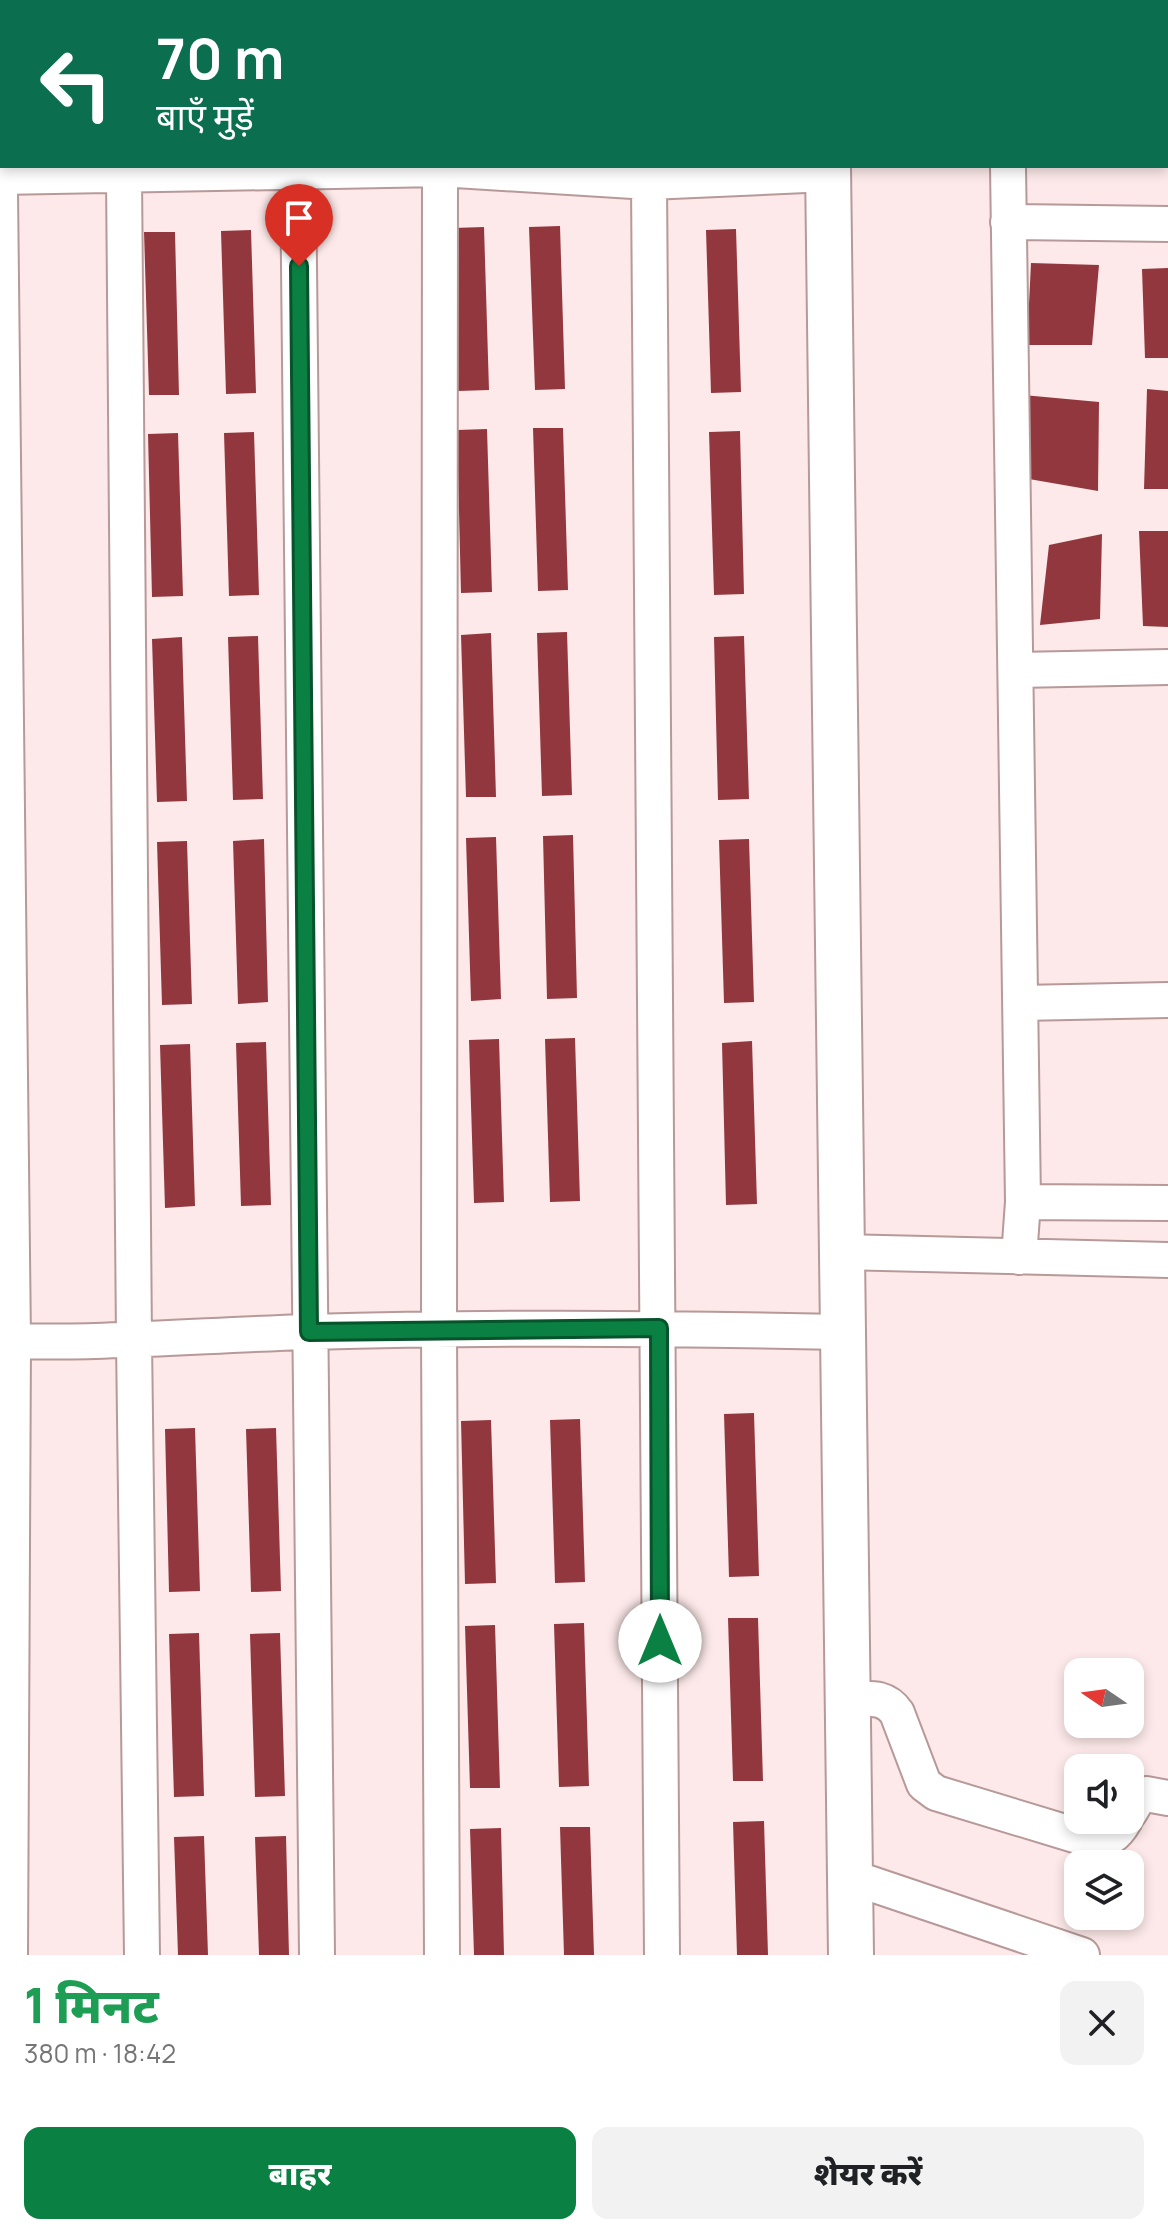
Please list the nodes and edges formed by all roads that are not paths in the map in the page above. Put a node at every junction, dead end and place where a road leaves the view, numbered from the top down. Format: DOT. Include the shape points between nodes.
graph roads {
  1 [pos="1008,168"];
  2 [pos="440,169"];
  3 [pos="828,170"];
  4 [pos="298,172"];
  5 [pos="124,175"];
  6 [pos="0,177"];
  7 [pos="649,182"];
  8 [pos="0,192"];
  9 [pos="1008,222"];
  10 [pos="1168,224"];
  11 [pos="1168,667"];
  12 [pos="1017,670"];
  13 [pos="1168,1000"];
  14 [pos="1021,1003"];
  15 [pos="1023,1202"];
  16 [pos="1168,1203"];
  17 [pos="841,1252"];
  18 [pos="1019,1257"];
  19 [pos="1168,1260"];
  20 [pos="659,1328"];
  21 [pos="439,1331"];
  22 [pos="309,1332"];
  23 [pos="842,1332"];
  24 [pos="6,1341"];
  25 [pos="134,1341"];
  26 [pos="849,1699"];
  27 [pos="1144,1795"];
  28 [pos="1168,1798"];
  29 [pos="1064,1832"];
  30 [pos="1071,1834"];
  31 [pos="1117,1834"];
  32 [pos="851,1877"];
  33 [pos="10,1955"];
  34 [pos="142,1955"];
  35 [pos="317,1955"];
  36 [pos="442,1955"];
  37 [pos="662,1955"];
  38 [pos="851,1955"];
  39 [pos="1082,1955"];
  1 -- 9 [label="street"];
  2 -- 4 [label="street"];
  2 -- 7 [label="street"];
  2 -- 21 [label="street"];
  3 -- 7 [label="street"];
  3 -- 17 [label="street"];
  4 -- 5 [label="street"];
  4 -- 22 [label="street"];
  5 -- 6 [label="street"];
  5 -- 25 [label="street"];
  7 -- 20 [label="street"];
  8 -- 24 [label="street"];
  9 -- 10 [label="street"];
  9 -- 12 [label="street"];
  11 -- 12 [label="street"];
  12 -- 14 [label="street"];
  13 -- 14 [label="street"];
  14 -- 15 [label="street"];
  15 -- 16 [label="street"];
  15 -- 18 [label="street"];
  17 -- 18 [label="street"];
  17 -- 23 [label="street"];
  18 -- 19 [label="street"];
  20 -- 21 [label="street"];
  20 -- 23 [label="street"];
  20 -- 37 [label="street"];
  21 -- 22 [label="street"];
  21 -- 36 [label="street"];
  22 -- 25 [label="street"];
  22 -- 35 [label="street"];
  23 -- 26 [label="street"];
  24 -- 25 [label="street"];
  24 -- 33 [label="street"];
  25 -- 34 [label="street"];
  26 -- 29 [label="street" via="891,1704 924,1784 936,1793"];
  26 -- 32 [label="street"];
  27 -- 28 [label="street"];
  30 -- 31 [label="street" via="1091,1840"];
  32 -- 38 [label="street"];
  32 -- 39 [label="street"];
}
